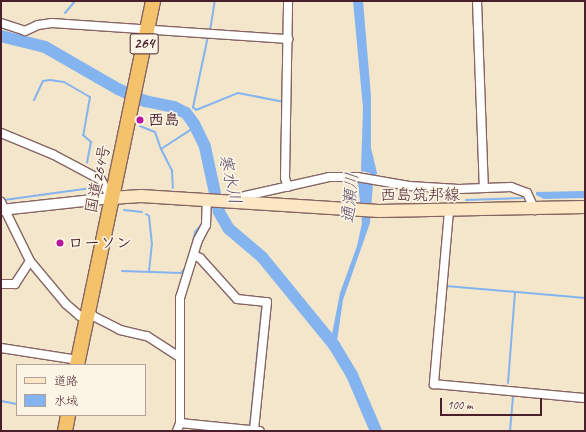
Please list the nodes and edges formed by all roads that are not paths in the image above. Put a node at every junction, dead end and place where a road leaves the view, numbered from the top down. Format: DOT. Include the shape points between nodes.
graph roads {
  1 [pos="153,1"];
  2 [pos="288,1"];
  3 [pos="477,1"];
  4 [pos="1,23"];
  5 [pos="147,29"];
  6 [pos="288,39"];
  7 [pos="1,133"];
  8 [pos="288,187"];
  9 [pos="484,188"];
  10 [pos="111,198"];
  11 [pos="207,201"];
  12 [pos="241,203"];
  13 [pos="2,207"];
  14 [pos="585,207"];
  15 [pos="535,210"];
  16 [pos="449,211"];
  17 [pos="194,255"];
  18 [pos="30,262"];
  19 [pos="1,284"];
  20 [pos="86,319"];
  21 [pos="1,348"];
  22 [pos="180,357"];
  23 [pos="78,363"];
  24 [pos="585,398"];
  25 [pos="68,416"];
  26 [pos="178,427"];
  27 [pos="65,431"];
  28 [pos="257,431"];
  1 -- 5 [label="highway, 国道264号 / 264"];
  2 -- 6 [label="street"];
  3 -- 9 [label="street"];
  4 -- 5 [label="street" via="25,31 38,25 52,23"];
  5 -- 6 [label="street"];
  5 -- 10 [label="highway, 国道264号 / 264"];
  6 -- 8 [label="street" via="285,178"];
  7 -- 10 [label="street" via="54,155 101,180"];
  8 -- 9 [label="street" via="329,177 371,179 409,186"];
  8 -- 12 [label="street" via="245,196"];
  9 -- 15 [label="street" via="520,189 531,198"];
  10 -- 11 [label="main road, 西島筑邦線" via="141,196"];
  10 -- 13 [label="street"];
  10 -- 20 [label="highway, 国道264号 / 264"];
  11 -- 12 [label="main road, 西島筑邦線"];
  11 -- 17 [label="street" via="206,225"];
  12 -- 16 [label="main road, 西島筑邦線" via="375,211"];
  13 -- 18 [label="street"];
  14 -- 15 [label="main road, 西島筑邦線"];
  15 -- 16 [label="main road, 西島筑邦線"];
  16 -- 24 [label="street" via="434,384"];
  17 -- 22 [label="street" via="180,298"];
  17 -- 28 [label="street" via="200,258 237,299 267,302"];
  18 -- 19 [label="street" via="15,284"];
  18 -- 20 [label="street" via="55,293"];
  20 -- 22 [label="street" via="93,316 120,330 147,336"];
  20 -- 23 [label="highway, 国道264号 / 264"];
  21 -- 23 [label="street"];
  22 -- 26 [label="street"];
  25 -- 27 [label="highway"];
  26 -- 28 [label="street"];
}
